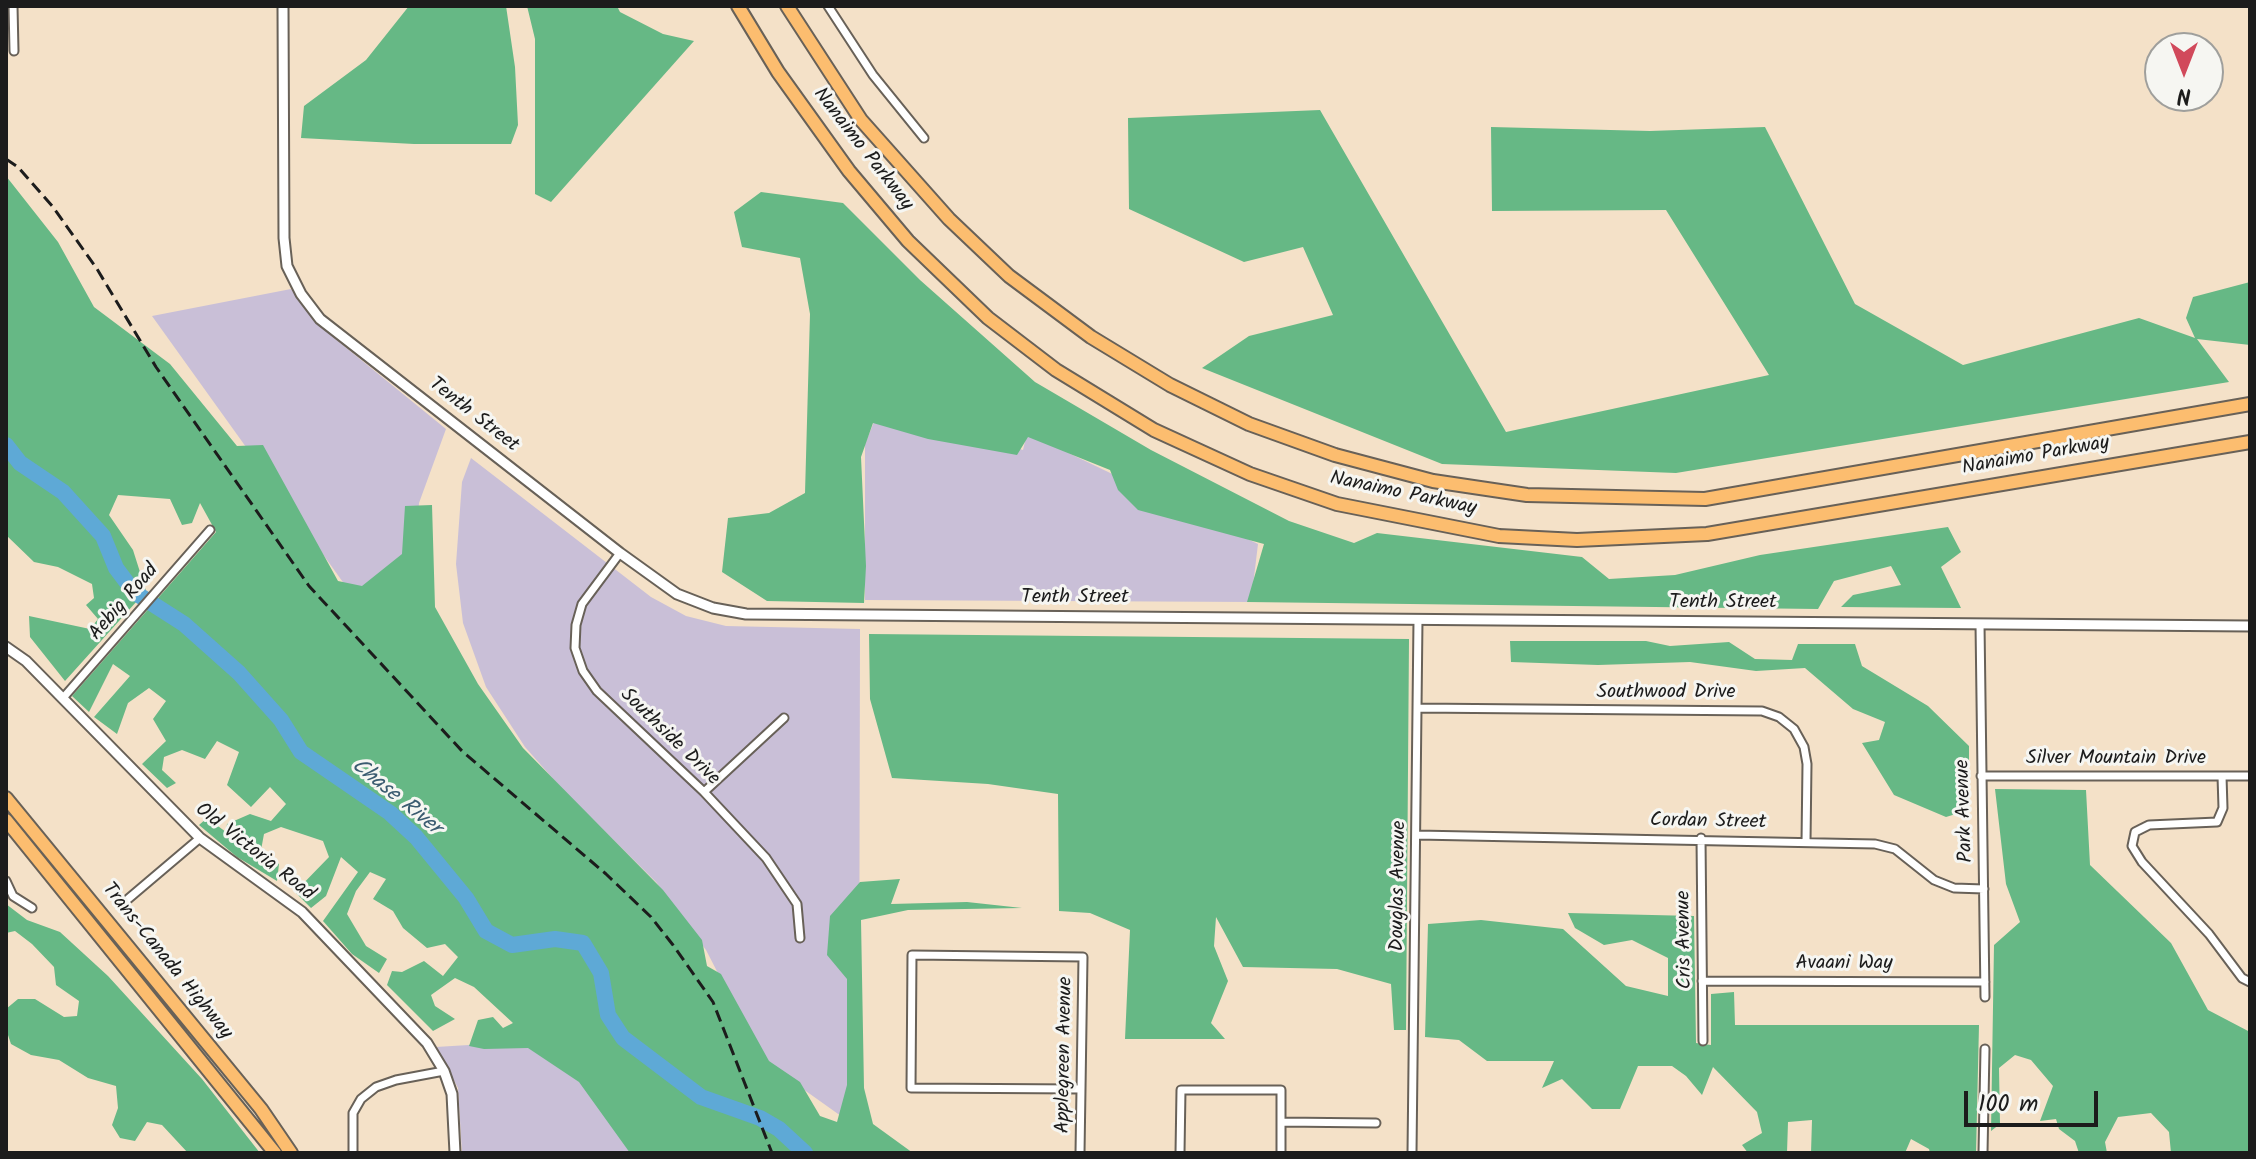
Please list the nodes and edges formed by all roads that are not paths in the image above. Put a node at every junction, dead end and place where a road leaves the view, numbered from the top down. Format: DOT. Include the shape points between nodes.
graph roads {
  1 [pos="13,6"];
  2 [pos="283,6"];
  3 [pos="738,6"];
  4 [pos="787,6"];
  5 [pos="828,6"];
  6 [pos="14,51"];
  7 [pos="924,138"];
  8 [pos="2250,404"];
  9 [pos="2250,442"];
  10 [pos="210,530"];
  11 [pos="620,553"];
  12 [pos="1418,620"];
  13 [pos="1980,624"];
  14 [pos="2250,626"];
  15 [pos="6,647"];
  16 [pos="63,698"];
  17 [pos="1417,708"];
  18 [pos="784,718"];
  19 [pos="1981,776"];
  20 [pos="2222,776"];
  21 [pos="2250,776"];
  22 [pos="704,792"];
  23 [pos="6,798"];
  24 [pos="6,820"];
  25 [pos="1417,835"];
  26 [pos="200,838"];
  27 [pos="1701,838"];
  28 [pos="1806,842"];
  29 [pos="6,881"];
  30 [pos="1984,889"];
  31 [pos="128,899"];
  32 [pos="32,908"];
  33 [pos="800,938"];
  34 [pos="1702,981"];
  35 [pos="1985,982"];
  36 [pos="2250,982"];
  37 [pos="1985,997"];
  38 [pos="1703,1041"];
  39 [pos="1985,1049"];
  40 [pos="444,1071"];
  41 [pos="1081,1089"];
  42 [pos="1281,1122"];
  43 [pos="1376,1123"];
  44 [pos="275,1153"];
  45 [pos="291,1153"];
  46 [pos="353,1153"];
  47 [pos="455,1153"];
  48 [pos="1080,1153"];
  49 [pos="1180,1153"];
  50 [pos="1281,1153"];
  51 [pos="1412,1153"];
  52 [pos="1983,1153"];
  1 -- 6 [label="street"];
  2 -- 11 [label="street, Tenth Street" via="284,238 287,266 301,294 320,319"];
  3 -- 9 [label="highway, Nanaimo Parkway" via="849,171 908,241 988,318 1056,370 1154,430 1250,474 1337,504 1499,536 1577,540 1707,534"];
  4 -- 8 [label="highway, Nanaimo Parkway" via="861,120 949,219 1009,276 1091,337 1170,385 1249,424 1335,455 1433,481 1527,495 1705,499"];
  5 -- 7 [label="street" via="865,64"];
  10 -- 16 [label="street, Aebig Road"];
  11 -- 12 [label="street, Tenth Street" via="677,594 746,614"];
  11 -- 22 [label="street, Southside Drive" via="582,604 575,648 583,671 597,691"];
  12 -- 13 [label="street, Tenth Street"];
  12 -- 17 [label="street, Douglas Avenue"];
  13 -- 14 [label="street, Tenth Street"];
  13 -- 19 [label="street, Park Avenue"];
  15 -- 16 [label="street, Old Victoria Road"];
  16 -- 26 [label="street, Old Victoria Road"];
  17 -- 25 [label="street, Douglas Avenue"];
  17 -- 28 [label="street, Southwood Drive" via="1762,711 1794,729 1804,747"];
  18 -- 22 [label="street"];
  19 -- 20 [label="street, Silver Mountain Drive"];
  19 -- 30 [label="street, Park Avenue"];
  20 -- 21 [label="street, Silver Mountain Drive"];
  20 -- 36 [label="street" via="2223,808 2217,822 2149,825 2135,832 2132,846"];
  22 -- 33 [label="street, Southside Drive" via="766,858 797,904"];
  23 -- 45 [label="highway, Trans-Canada Highway" via="261,1109"];
  24 -- 44 [label="highway, Trans-Canada Highway"];
  25 -- 27 [label="street, Cordan Street"];
  25 -- 51 [label="street, Douglas Avenue"];
  26 -- 31 [label="street"];
  26 -- 40 [label="street, Old Victoria Road" via="302,912 427,1043"];
  27 -- 28 [label="street, Cordan Street"];
  27 -- 34 [label="street, Cris Avenue"];
  28 -- 30 [label="street, Cordan Street" via="1895,849 1934,880 1954,888"];
  29 -- 32 [label="street" via="13,896"];
  30 -- 35 [label="street, Park Avenue"];
  34 -- 35 [label="street, Avaani Way"];
  34 -- 38 [label="street, Cris Avenue"];
  35 -- 37 [label="street, Park Avenue"];
  39 -- 52 [label="street"];
  40 -- 46 [label="street" via="396,1080 361,1099 353,1113"];
  40 -- 47 [label="street, Old Victoria Road" via="452,1094"];
  41 -- 41 [label="street, Applegreen Avenue" via="1083,957 912,955 911,1088"];
  41 -- 48 [label="street, Applegreen Avenue"];
  42 -- 43 [label="street"];
  42 -- 49 [label="street" via="1281,1090 1181,1090"];
  42 -- 50 [label="street"];
}
